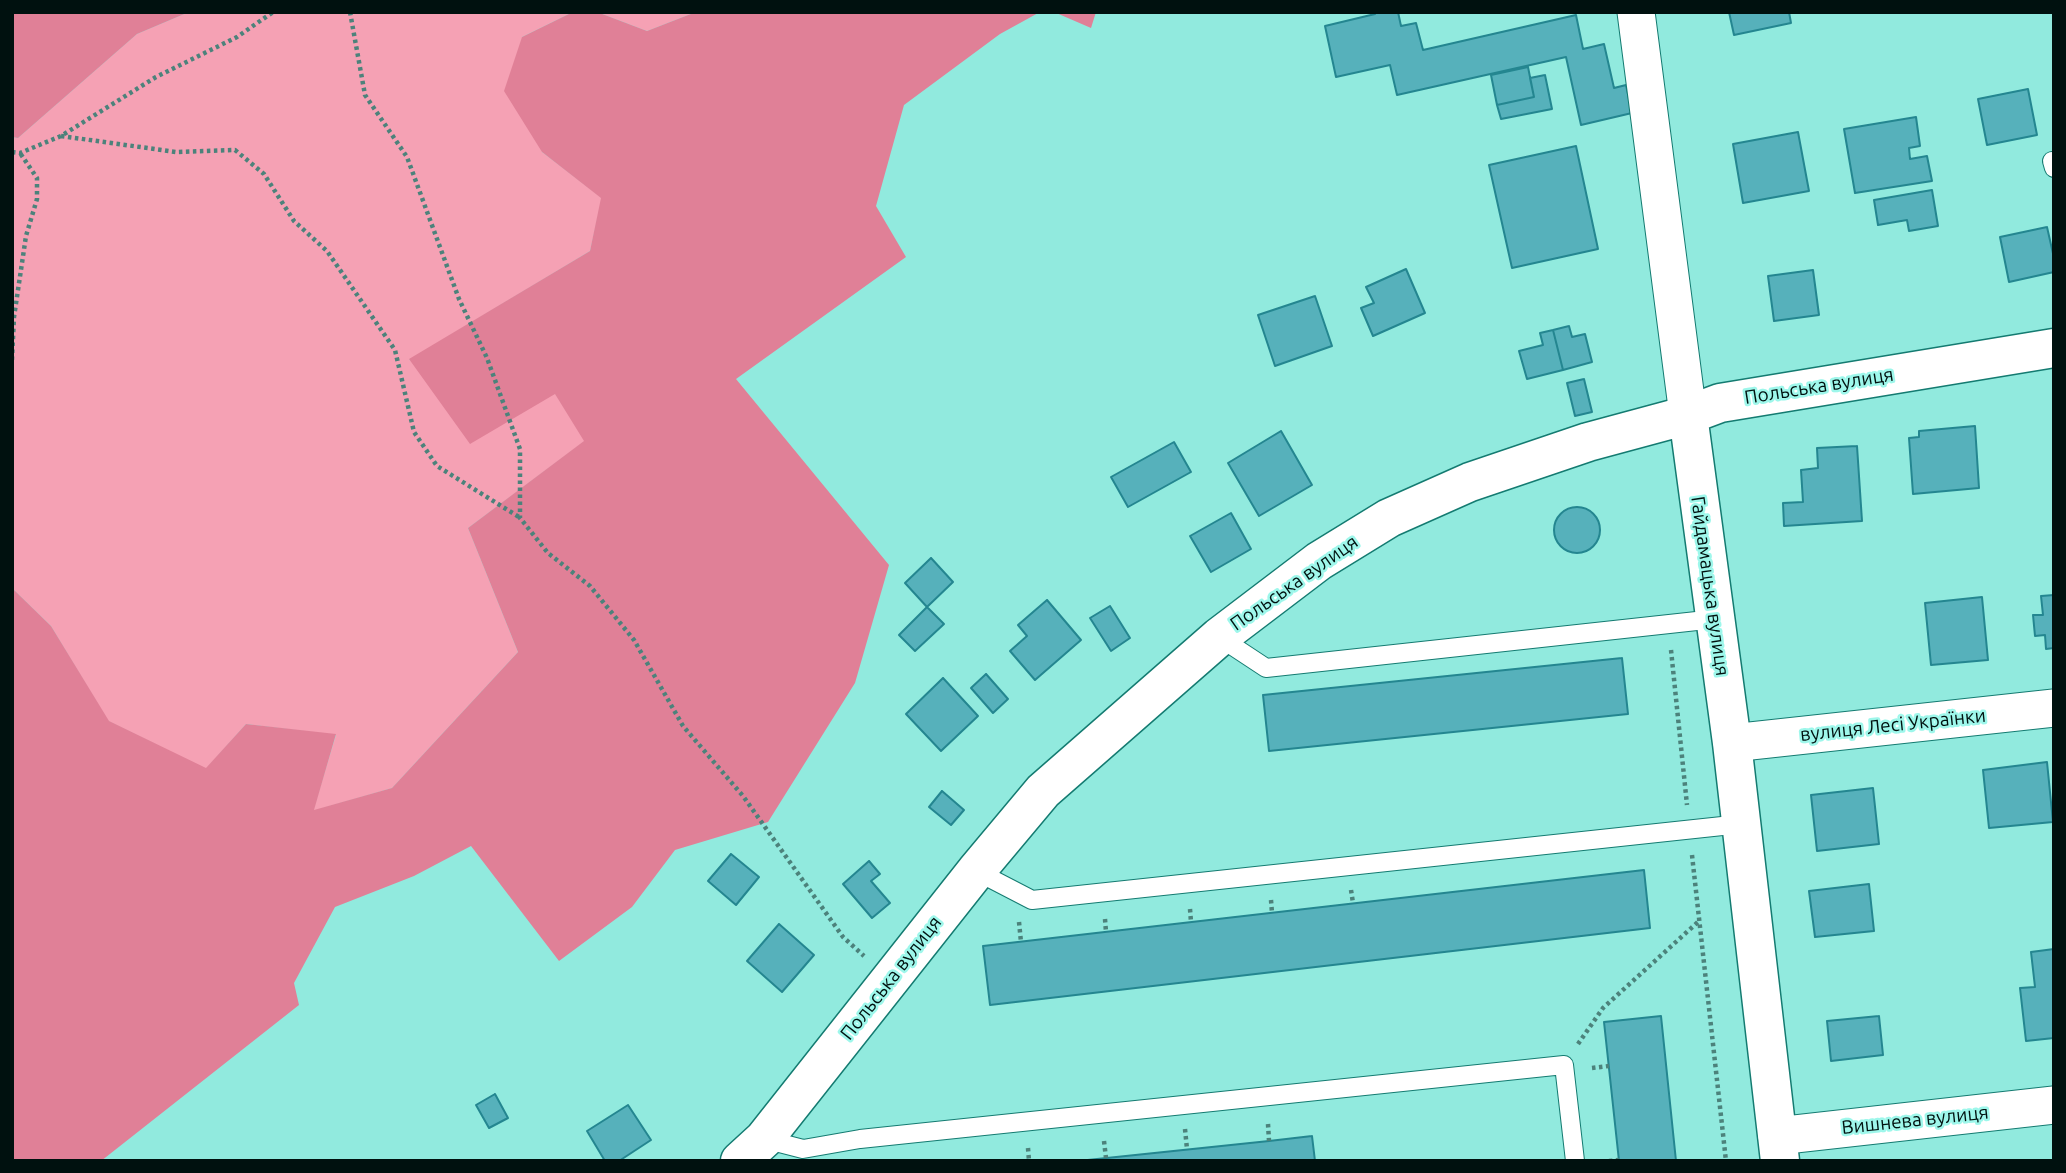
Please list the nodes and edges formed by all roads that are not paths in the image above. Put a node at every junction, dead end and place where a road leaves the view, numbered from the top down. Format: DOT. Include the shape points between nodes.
graph roads {
  1 [pos="1636,12"];
  2 [pos="2054,348"];
  3 [pos="1688,415"];
  4 [pos="1714,619"];
  5 [pos="1219,637"];
  6 [pos="2054,708"];
  7 [pos="1732,743"];
  8 [pos="1741,824"];
  9 [pos="976,871"];
  10 [pos="2054,1105"];
  11 [pos="1779,1148"];
  12 [pos="752,1150"];
  13 [pos="1575,1161"];
  1 -- 3 [label="street, Гайдамацька вулиця"];
  2 -- 3 [label="street, Польська вулиця" via="1720,403"];
  3 -- 4 [label="street, Гайдамацька вулиця"];
  3 -- 5 [label="street, Польська вулиця" via="1588,442 1470,482 1389,518 1319,562"];
  4 -- 5 [label="lane" via="1266,668"];
  4 -- 7 [label="street, Гайдамацька вулиця"];
  5 -- 9 [label="street, Польська вулиця" via="1044,791"];
  6 -- 7 [label="street, вулиця Лесі Українки"];
  7 -- 8 [label="street, Гайдамацька вулиця"];
  8 -- 9 [label="lane" via="1032,900"];
  8 -- 11 [label="street, Гайдамацька вулиця"];
  9 -- 12 [label="street, Польська вулиця"];
  10 -- 11 [label="street, Вишнева вулиця"];
  12 -- 13 [label="lane" via="803,1149 860,1139 1564,1065"];
}
